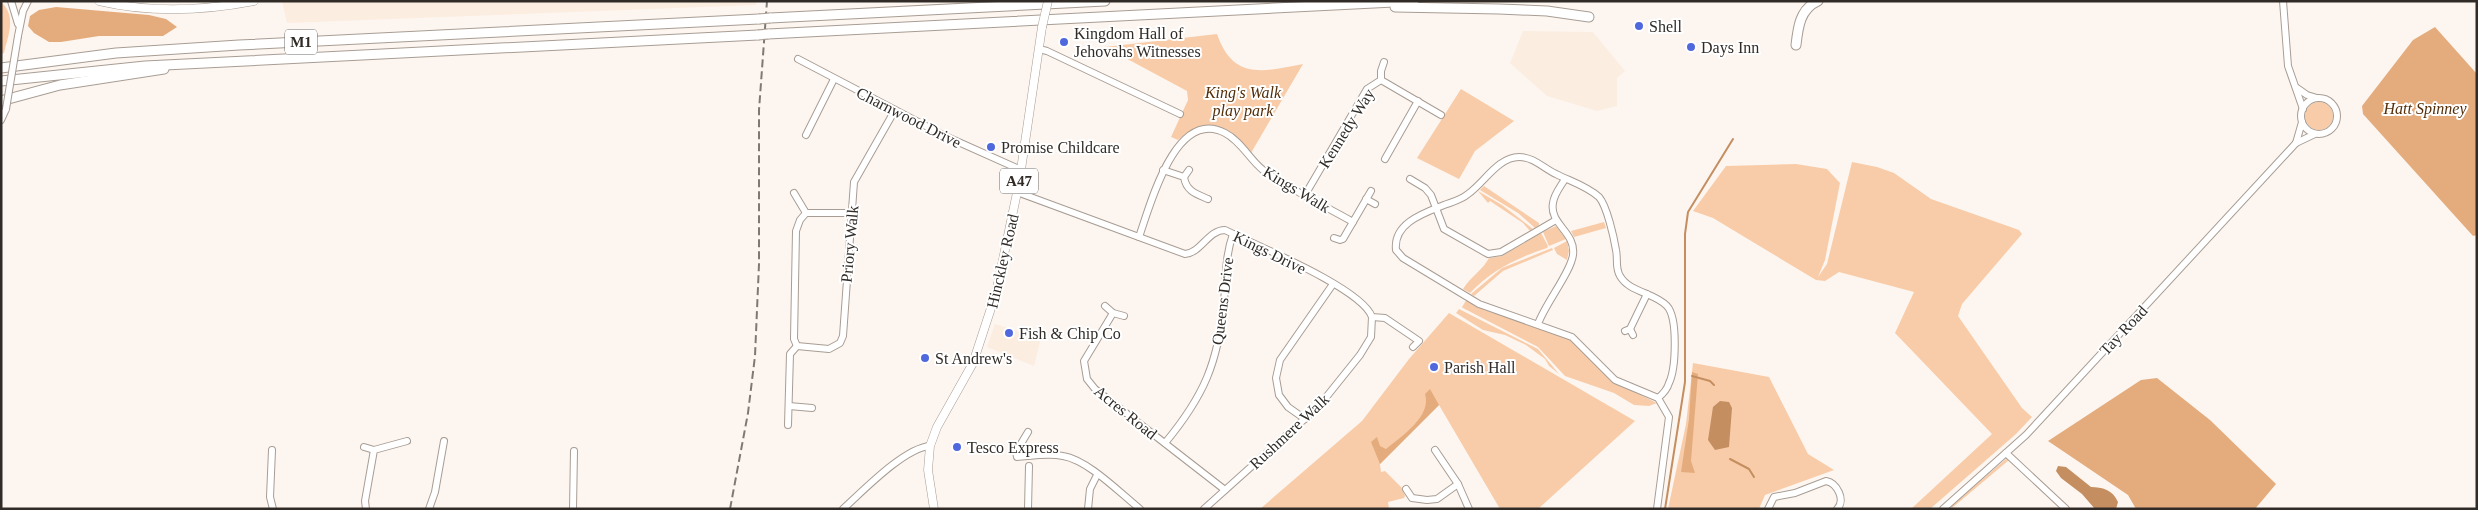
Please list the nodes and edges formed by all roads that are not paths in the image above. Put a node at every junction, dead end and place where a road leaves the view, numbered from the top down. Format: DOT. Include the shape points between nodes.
graph roads {
  1 [pos="11,1"];
  2 [pos="28,1"];
  3 [pos="99,1"];
  4 [pos="254,1"];
  5 [pos="1048,1"];
  6 [pos="1105,1"];
  7 [pos="1414,1"];
  8 [pos="1818,1"];
  9 [pos="2283,1"];
  10 [pos="1342,5"];
  11 [pos="1589,17"];
  12 [pos="19,25"];
  13 [pos="1796,45"];
  14 [pos="1039,46"];
  15 [pos="798,59"];
  16 [pos="1384,62"];
  17 [pos="192,64"];
  18 [pos="1,68"];
  19 [pos="834,79"];
  20 [pos="1382,80"];
  21 [pos="1,82"];
  22 [pos="2296,87"];
  23 [pos="2318,98"];
  24 [pos="1418,101"];
  25 [pos="4,105"];
  26 [pos="2303,109"];
  27 [pos="895,110"];
  28 [pos="1180,114"];
  29 [pos="1441,115"];
  30 [pos="1,120"];
  31 [pos="2302,122"];
  32 [pos="2315,134"];
  33 [pos="806,135"];
  34 [pos="2296,143"];
  35 [pos="1385,159"];
  36 [pos="1021,170"];
  37 [pos="1163,170"];
  38 [pos="1189,170"];
  39 [pos="1184,177"];
  40 [pos="1410,179"];
  41 [pos="1565,179"];
  42 [pos="1371,191"];
  43 [pos="1017,192"];
  44 [pos="794,193"];
  45 [pos="1305,195"];
  46 [pos="1208,199"];
  47 [pos="1366,199"];
  48 [pos="1375,204"];
  49 [pos="1435,209"];
  50 [pos="806,213"];
  51 [pos="852,213"];
  52 [pos="1556,220"];
  53 [pos="1353,222"];
  54 [pos="1233,234"];
  55 [pos="1139,237"];
  56 [pos="1334,238"];
  57 [pos="1333,284"];
  58 [pos="1647,294"];
  59 [pos="1105,306"];
  60 [pos="1113,313"];
  61 [pos="1124,316"];
  62 [pos="1372,317"];
  63 [pos="1538,324"];
  64 [pos="1629,332"];
  65 [pos="1424,334"];
  66 [pos="1419,341"];
  67 [pos="797,346"];
  68 [pos="1413,348"];
  69 [pos="1658,398"];
  70 [pos="789,406"];
  71 [pos="812,408"];
  72 [pos="1305,419"];
  73 [pos="788,425"];
  74 [pos="1028,432"];
  75 [pos="407,441"];
  76 [pos="444,441"];
  77 [pos="1165,443"];
  78 [pos="930,446"];
  79 [pos="364,447"];
  80 [pos="272,450"];
  81 [pos="374,450"];
  82 [pos="1435,450"];
  83 [pos="574,451"];
  84 [pos="2006,453"];
  85 [pos="1029,466"];
  86 [pos="1097,475"];
  87 [pos="1458,484"];
  88 [pos="1406,489"];
  89 [pos="1225,490"];
  90 [pos="273,509"];
  91 [pos="366,509"];
  92 [pos="429,509"];
  93 [pos="573,509"];
  94 [pos="843,509"];
  95 [pos="934,509"];
  96 [pos="1028,509"];
  97 [pos="1088,509"];
  98 [pos="1140,509"];
  99 [pos="1204,509"];
  100 [pos="1469,509"];
  101 [pos="1657,509"];
  102 [pos="1768,509"];
  103 [pos="1837,509"];
  104 [pos="1943,509"];
  105 [pos="2066,509"];
  1 -- 12 [label="street"];
  2 -- 12 [label="street"];
  3 -- 4 [label="main road" via="169,10 214,9"];
  5 -- 14 [label="main road, Hinckley Road / A47, bridge"];
  6 -- 18 [label="highway, M1, bridge" via="116,53"];
  7 -- 10 [label="highway, M1"];
  8 -- 13 [label="highway" via="1811,4 1800,19"];
  9 -- 22 [label="street" via="2288,66"];
  10 -- 11 [label="highway" via="1499,9"];
  10 -- 17 [label="highway, M1, bridge"];
  12 -- 25 [label="street, bridge"];
  14 -- 28 [label="street"];
  14 -- 36 [label="main road, Hinckley Road / A47"];
  15 -- 19 [label="street, Charnwood Drive"];
  16 -- 20 [label="street, Kennedy Way"];
  17 -- 21 [label="highway, M1" via="109,68"];
  17 -- 25 [label="highway, M1" via="60,85"];
  19 -- 27 [label="street, Charnwood Drive"];
  19 -- 33 [label="street"];
  20 -- 24 [label="street"];
  20 -- 45 [label="street, Kennedy Way" via="1367,89"];
  22 -- 23 [label="street"];
  22 -- 26 [label="street"];
  23 -- 26 [label="street" via="2309,101"];
  23 -- 32 [label="street" via="2331,102 2337,120 2326,133"];
  24 -- 29 [label="street"];
  24 -- 35 [label="street"];
  25 -- 30 [label="street"];
  26 -- 31 [label="street"];
  27 -- 36 [label="street, Charnwood Drive"];
  27 -- 51 [label="street, Priory Walk" via="854,182"];
  31 -- 32 [label="street"];
  31 -- 34 [label="street, Tay Road"];
  32 -- 34 [label="street, Tay Road"];
  34 -- 84 [label="street, Tay Road"];
  36 -- 43 [label="main road, Hinckley Road / A47"];
  37 -- 39 [label="street"];
  37 -- 45 [label="street, Kings Walk" via="1185,140 1198,131 1214,130 1229,136 1258,166"];
  37 -- 55 [label="street, Kings Walk"];
  38 -- 39 [label="street"];
  39 -- 46 [label="street" via="1185,185 1193,193"];
  40 -- 49 [label="street" via="1431,195"];
  41 -- 49 [label="street" via="1538,162 1514,157 1500,164 1464,197"];
  41 -- 52 [label="street" via="1552,205"];
  41 -- 58 [label="street" via="1600,198 1616,250 1620,277"];
  42 -- 47 [label="street, Kings Walk"];
  43 -- 55 [label="street, Kings Drive"];
  43 -- 78 [label="main road, Hinckley Road / A47" via="1004,260 981,342"];
  44 -- 50 [label="street"];
  45 -- 53 [label="street, Kings Walk"];
  47 -- 48 [label="street"];
  47 -- 53 [label="street, Kings Walk"];
  49 -- 52 [label="street" via="1440,223 1449,233 1488,254 1501,252"];
  49 -- 63 [label="street" via="1406,225 1395,245 1399,254 1479,304"];
  50 -- 51 [label="street"];
  50 -- 67 [label="street" via="796,231 794,339"];
  51 -- 67 [label="street, Priory Walk" via="843,336 840,343 829,348"];
  52 -- 63 [label="street" via="1571,239 1573,257"];
  53 -- 56 [label="street, Kings Walk" via="1343,239"];
  54 -- 55 [label="street, Kings Drive" via="1220,230 1190,254"];
  54 -- 57 [label="street, Kings Drive"];
  54 -- 77 [label="street, Queens Drive" via="1228,248 1216,353 1193,408"];
  57 -- 62 [label="street, Kings Drive" via="1367,306"];
  57 -- 72 [label="street" via="1280,360 1276,378 1279,395 1288,407"];
  58 -- 64 [label="street"];
  58 -- 69 [label="street" via="1668,307 1674,321 1673,370 1669,385"];
  59 -- 60 [label="street"];
  60 -- 61 [label="street"];
  60 -- 77 [label="street, Acres Road" via="1084,361 1087,379 1095,389"];
  62 -- 66 [label="street" via="1385,318"];
  62 -- 72 [label="street, Rushmere Walk" via="1371,337 1360,355 1320,406"];
  63 -- 69 [label="street" via="1572,337 1615,380"];
  65 -- 66 [label="street"];
  66 -- 68 [label="street"];
  67 -- 70 [label="street" via="790,354"];
  69 -- 101 [label="street" via="1669,417"];
  70 -- 71 [label="street" via="805,410"];
  70 -- 73 [label="street"];
  72 -- 89 [label="street, Rushmere Walk"];
  74 -- 86 [label="street" via="1016,457 1065,456 1082,462"];
  75 -- 81 [label="street"];
  76 -- 92 [label="street"];
  77 -- 89 [label="street, Acres Road"];
  78 -- 94 [label="street" via="915,449 898,461"];
  78 -- 95 [label="main road, Hinckley Road / A47" via="928,470"];
  79 -- 81 [label="street"];
  80 -- 90 [label="street" via="270,497"];
  81 -- 91 [label="street" via="364,500"];
  82 -- 87 [label="street"];
  83 -- 93 [label="street"];
  84 -- 104 [label="street, Tay Road"];
  84 -- 105 [label="street"];
  85 -- 96 [label="street"];
  86 -- 97 [label="street" via="1090,489"];
  86 -- 98 [label="street"];
  87 -- 88 [label="street" via="1432,500 1412,498"];
  87 -- 100 [label="street"];
  89 -- 99 [label="street, Rushmere Walk"];
  102 -- 103 [label="street" via="1776,496 1795,493 1826,480 1832,483 1840,496"];
}
